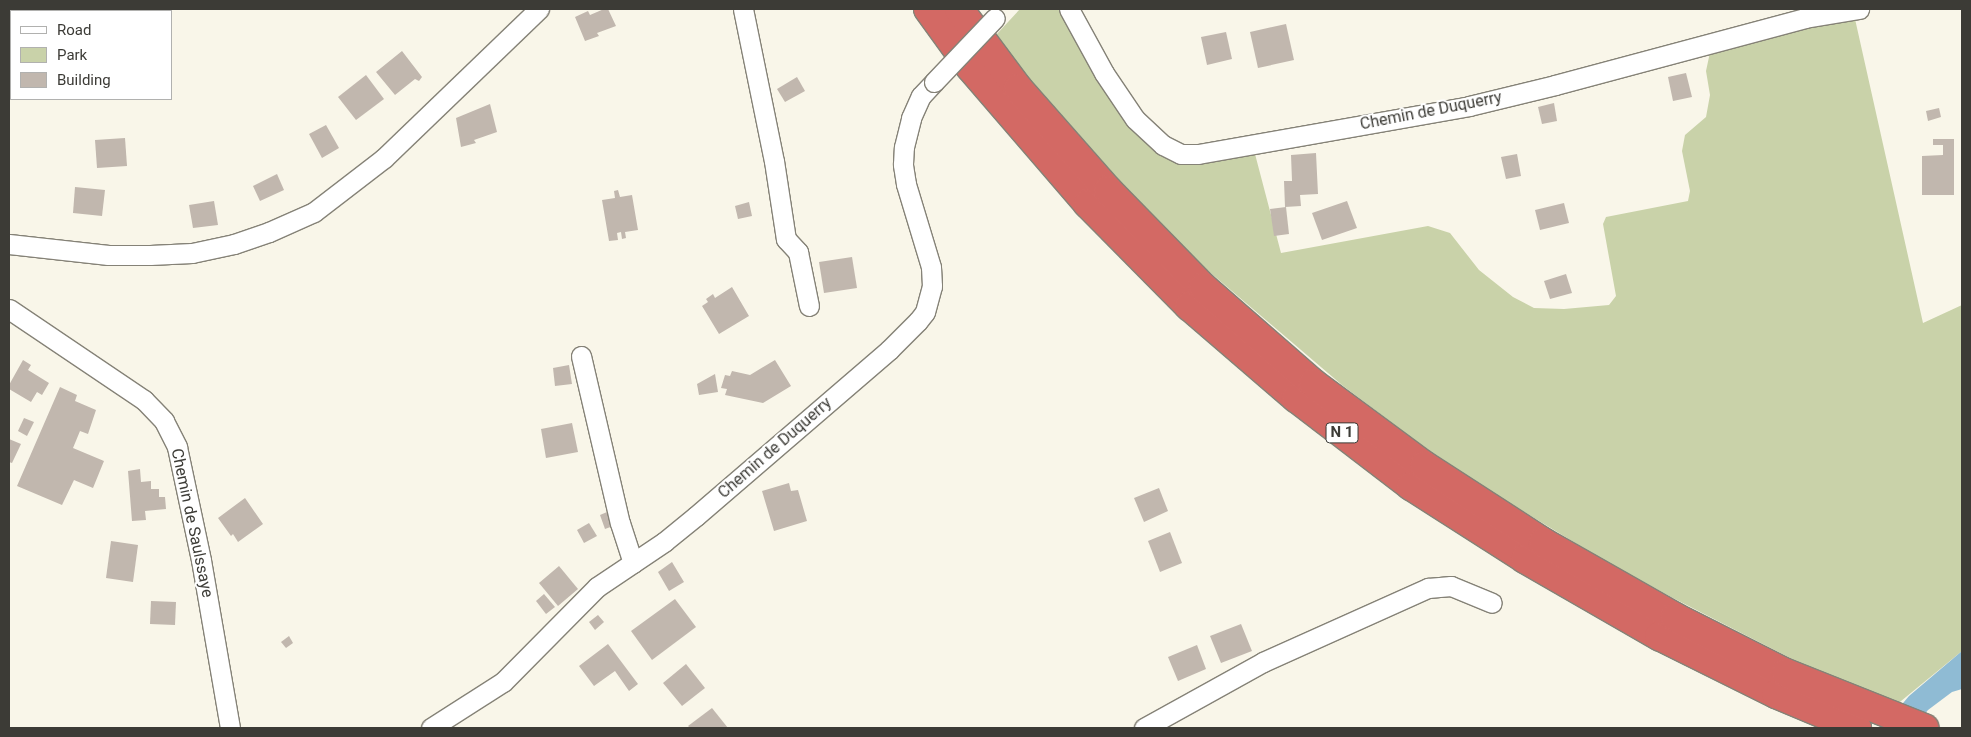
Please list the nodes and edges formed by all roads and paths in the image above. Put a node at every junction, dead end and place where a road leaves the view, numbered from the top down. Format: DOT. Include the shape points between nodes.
graph roads {
  1 [pos="539,9"];
  2 [pos="743,9"];
  3 [pos="928,9"];
  4 [pos="959,9"];
  5 [pos="1068,9"];
  6 [pos="1859,9"];
  7 [pos="1000,13"];
  8 [pos="9,244"];
  9 [pos="808,306"];
  10 [pos="9,309"];
  11 [pos="581,356"];
  12 [pos="633,563"];
  13 [pos="1492,603"];
  14 [pos="230,728"];
  15 [pos="431,728"];
  16 [pos="1144,728"];
  17 [pos="1857,728"];
  18 [pos="1924,728"];
  1 -- 8 [label="street" via="384,158 314,212 269,232 192,253 150,255 108,255"];
  2 -- 9 [label="street" via="774,161 786,239 798,252"];
  3 -- 17 [label="highway, N 1" via="970,67 1088,204 1189,306 1296,398 1412,486 1524,559 1659,636 1776,694"];
  4 -- 18 [label="highway, N 1" via="1018,88 1108,190 1203,287 1313,383 1424,465 1543,542 1675,617 1786,673"];
  5 -- 6 [label="street, Chemin de Duquerry" via="1104,73 1135,119 1162,145 1181,154 1198,154 1469,106 1805,18"];
  7 -- 12 [label="street, Chemin de Duquerry, bridge" via="921,96 906,132 903,164 906,184 931,267 932,286 925,312 889,350 696,516"];
  10 -- 14 [label="street, Chemin de Saulssaye" via="144,400 164,421 179,456"];
  11 -- 12 [label="street" via="620,523"];
  12 -- 15 [label="street, Chemin de Duquerry" via="597,587 503,682"];
  13 -- 16 [label="street" via="1451,586 1428,588 1263,662"];
}
